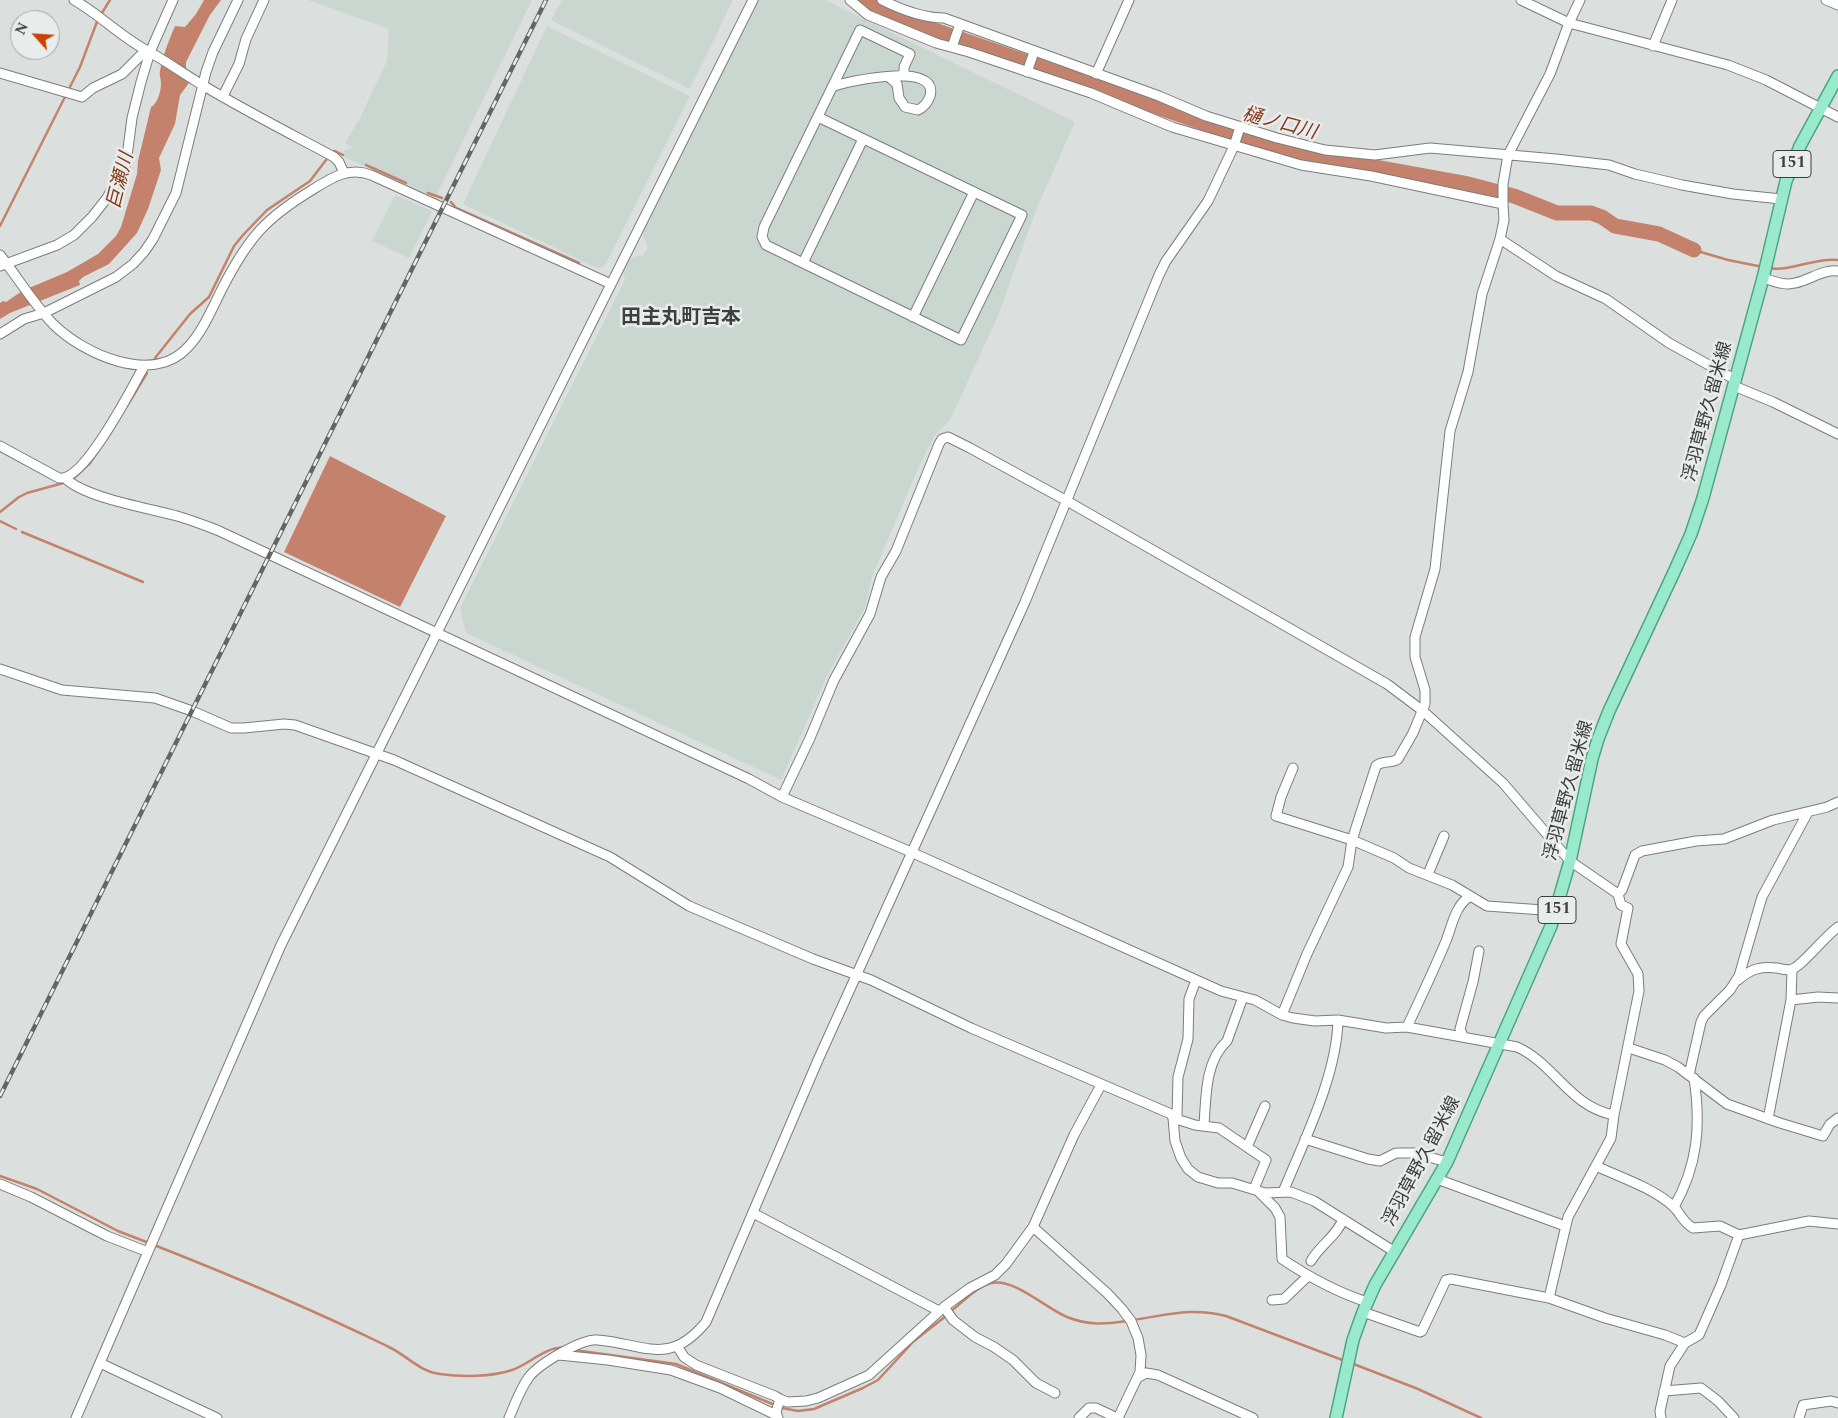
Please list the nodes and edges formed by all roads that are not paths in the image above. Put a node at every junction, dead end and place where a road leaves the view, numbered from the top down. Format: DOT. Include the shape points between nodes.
graph roads {
  1 [pos="74,0"];
  2 [pos="173,0"];
  3 [pos="238,0"];
  4 [pos="264,0"];
  5 [pos="752,0"];
  6 [pos="850,0"];
  7 [pos="882,0"];
  8 [pos="1129,0"];
  9 [pos="1521,0"];
  10 [pos="1580,0"];
  11 [pos="1672,0"];
  12 [pos="1826,0"];
  13 [pos="1838,5"];
  14 [pos="1569,23"];
  15 [pos="959,26"];
  16 [pos="953,46"];
  17 [pos="1653,46"];
  18 [pos="151,52"];
  19 [pos="1034,53"];
  20 [pos="1027,70"];
  21 [pos="0,73"];
  22 [pos="1096,74"];
  23 [pos="904,76"];
  24 [pos="1838,76"];
  25 [pos="889,77"];
  26 [pos="203,85"];
  27 [pos="832,87"];
  28 [pos="223,96"];
  29 [pos="1821,108"];
  30 [pos="818,117"];
  31 [pos="1838,117"];
  32 [pos="1239,128"];
  33 [pos="862,139"];
  34 [pos="1235,145"];
  35 [pos="1508,155"];
  36 [pos="344,173"];
  37 [pos="974,192"];
  38 [pos="1781,199"];
  39 [pos="1503,202"];
  40 [pos="1500,238"];
  41 [pos="0,255"];
  42 [pos="803,263"];
  43 [pos="5,265"];
  44 [pos="1838,271"];
  45 [pos="1764,276"];
  46 [pos="611,284"];
  47 [pos="43,312"];
  48 [pos="913,317"];
  49 [pos="0,334"];
  50 [pos="144,366"];
  51 [pos="1735,383"];
  52 [pos="1838,434"];
  53 [pos="0,446"];
  54 [pos="68,481"];
  55 [pos="1067,501"];
  56 [pos="436,633"];
  57 [pos="0,669"];
  58 [pos="1423,711"];
  59 [pos="376,754"];
  60 [pos="1293,768"];
  61 [pos="782,797"];
  62 [pos="1838,802"];
  63 [pos="1808,812"];
  64 [pos="1444,836"];
  65 [pos="1352,840"];
  66 [pos="911,852"];
  67 [pos="1570,861"];
  68 [pos="1428,874"];
  69 [pos="1618,894"];
  70 [pos="1469,896"];
  71 [pos="1557,911"];
  72 [pos="1838,927"];
  73 [pos="1479,951"];
  74 [pos="1792,970"];
  75 [pos="857,975"];
  76 [pos="1199,982"];
  77 [pos="1734,984"];
  78 [pos="1243,997"];
  79 [pos="1838,998"];
  80 [pos="1791,1000"];
  81 [pos="1282,1015"];
  82 [pos="1338,1020"];
  83 [pos="1407,1027"];
  84 [pos="1463,1036"];
  85 [pos="1500,1044"];
  86 [pos="1629,1048"];
  87 [pos="1691,1077"];
  88 [pos="1101,1085"];
  89 [pos="1265,1106"];
  90 [pos="1614,1115"];
  91 [pos="1174,1118"];
  92 [pos="1838,1118"];
  93 [pos="1768,1119"];
  94 [pos="1204,1125"];
  95 [pos="1305,1139"];
  96 [pos="1247,1147"];
  97 [pos="1447,1162"];
  98 [pos="1596,1166"];
  99 [pos="1437,1180"];
  100 [pos="0,1184"];
  101 [pos="0,1189"];
  102 [pos="1256,1189"];
  103 [pos="15,1190"];
  104 [pos="1283,1192"];
  105 [pos="1674,1206"];
  106 [pos="753,1213"];
  107 [pos="1343,1219"];
  108 [pos="1838,1224"];
  109 [pos="1565,1226"];
  110 [pos="1033,1227"];
  111 [pos="1739,1235"];
  112 [pos="148,1251"];
  113 [pos="1395,1252"];
  114 [pos="1311,1262"];
  115 [pos="1308,1276"];
  116 [pos="1549,1298"];
  117 [pos="1272,1300"];
  118 [pos="1365,1307"];
  119 [pos="943,1309"];
  120 [pos="1685,1343"];
  121 [pos="677,1346"];
  122 [pos="561,1354"];
  123 [pos="100,1362"];
  124 [pos="1137,1378"];
  125 [pos="1664,1391"];
  126 [pos="1055,1393"];
  127 [pos="779,1400"];
  128 [pos="1838,1403"];
  129 [pos="777,1415"];
  130 [pos="76,1418"];
  131 [pos="216,1418"];
  132 [pos="509,1418"];
  133 [pos="1079,1418"];
  134 [pos="1118,1418"];
  135 [pos="1252,1418"];
  136 [pos="1336,1418"];
  137 [pos="1661,1418"];
  138 [pos="1734,1418"];
  139 [pos="1798,1418"];
  1 -- 18 [label="street"];
  2 -- 18 [label="street"];
  3 -- 26 [label="street" via="213,52"];
  4 -- 28 [label="street"];
  5 -- 46 [label="street"];
  6 -- 16 [label="street" via="868,15 936,43"];
  7 -- 15 [label="street" via="935,18 944,18"];
  8 -- 22 [label="street"];
  9 -- 14 [label="street"];
  10 -- 14 [label="street"];
  11 -- 17 [label="street"];
  12 -- 13 [label="street"];
  14 -- 17 [label="street"];
  14 -- 35 [label="street" via="1550,74"];
  15 -- 16 [label="street"];
  15 -- 19 [label="street"];
  16 -- 20 [label="street"];
  17 -- 29 [label="street" via="1747,71"];
  18 -- 21 [label="street" via="122,74 82,97"];
  18 -- 26 [label="street"];
  18 -- 43 [label="street" via="132,118 126,164 107,198 92,217 57,246"];
  19 -- 20 [label="street"];
  19 -- 22 [label="street"];
  20 -- 34 [label="street" via="1172,127"];
  22 -- 32 [label="street"];
  23 -- 25 [label="street"];
  23 -- 25 [label="street" via="922,78 929,85 929,98 919,109 902,104 897,84"];
  23 -- 27 [label="street" via="910,54 860,30"];
  24 -- 29 [label="main road, 浮羽草野久留米線 / 151"];
  25 -- 27 [label="street" via="850,81"];
  26 -- 28 [label="street"];
  26 -- 47 [label="street" via="176,194 144,252 116,277"];
  27 -- 30 [label="street"];
  28 -- 36 [label="street" via="334,157"];
  29 -- 31 [label="street"];
  29 -- 38 [label="main road, 浮羽草野久留米線 / 151" via="1800,146"];
  30 -- 33 [label="street"];
  30 -- 42 [label="street" via="762,237 766,245"];
  32 -- 34 [label="street"];
  32 -- 35 [label="street" via="1324,150 1375,155 1430,148"];
  33 -- 37 [label="street"];
  33 -- 42 [label="street"];
  34 -- 39 [label="street" via="1300,165"];
  34 -- 55 [label="street" via="1208,201 1159,275"];
  35 -- 38 [label="street" via="1609,165 1682,185"];
  35 -- 39 [label="street"];
  36 -- 46 [label="street" via="353,171 371,175"];
  36 -- 50 [label="street" via="287,205 262,226 240,254 188,348 156,366"];
  37 -- 48 [label="street"];
  37 -- 48 [label="street" via="1022,215 961,340"];
  38 -- 45 [label="main road, 浮羽草野久留米線 / 151"];
  39 -- 40 [label="street"];
  40 -- 51 [label="street" via="1556,276 1606,299"];
  40 -- 58 [label="street" via="1482,294 1468,372 1450,431 1436,560 1415,637 1415,657 1425,690"];
  41 -- 43 [label="street"];
  42 -- 48 [label="street"];
  43 -- 47 [label="street"];
  44 -- 45 [label="street" via="1827,271 1795,283 1778,283"];
  45 -- 51 [label="main road, 浮羽草野久留米線 / 151"];
  46 -- 56 [label="street"];
  47 -- 49 [label="street"];
  47 -- 50 [label="street" via="62,332 87,348 120,362"];
  50 -- 54 [label="street" via="94,450"];
  51 -- 52 [label="street"];
  51 -- 67 [label="main road, 浮羽草野久留米線 / 151" via="1714,464 1690,534 1598,739"];
  53 -- 54 [label="street"];
  54 -- 56 [label="street" via="99,496 217,530"];
  55 -- 58 [label="street" via="1379,680"];
  55 -- 61 [label="street" via="948,437 942,439 896,551 881,577 870,614 834,680"];
  55 -- 66 [label="street"];
  56 -- 59 [label="street"];
  56 -- 61 [label="street"];
  57 -- 59 [label="street" via="62,690 155,698 231,728 295,725"];
  58 -- 65 [label="street" via="1398,760 1376,766"];
  58 -- 67 [label="street" via="1502,784"];
  59 -- 75 [label="street" via="610,857 689,906"];
  59 -- 112 [label="street" via="277,954"];
  60 -- 65 [label="street" via="1276,816"];
  61 -- 66 [label="street"];
  62 -- 63 [label="street"];
  63 -- 69 [label="street" via="1773,820 1724,839 1642,851 1635,855"];
  63 -- 77 [label="street" via="1762,897 1743,967"];
  64 -- 68 [label="street"];
  65 -- 68 [label="street"];
  65 -- 81 [label="street" via="1348,867"];
  66 -- 75 [label="street"];
  66 -- 76 [label="street"];
  67 -- 69 [label="street"];
  67 -- 71 [label="main road, 浮羽草野久留米線 / 151"];
  68 -- 70 [label="street"];
  69 -- 86 [label="street" via="1621,905 1628,908 1621,944 1638,974 1639,992"];
  70 -- 71 [label="street" via="1487,906"];
  70 -- 83 [label="street" via="1463,900 1452,921"];
  71 -- 85 [label="main road, 浮羽草野久留米線 / 151"];
  72 -- 74 [label="street"];
  73 -- 84 [label="street" via="1460,1029"];
  74 -- 77 [label="street" via="1767,966 1757,968"];
  74 -- 80 [label="street"];
  75 -- 88 [label="street"];
  75 -- 106 [label="street"];
  76 -- 78 [label="street"];
  76 -- 91 [label="street" via="1190,999 1188,1039 1178,1077 1177,1116"];
  77 -- 87 [label="street" via="1704,1016"];
  78 -- 81 [label="street"];
  78 -- 94 [label="street" via="1227,1041 1211,1066"];
  79 -- 80 [label="street"];
  80 -- 93 [label="street"];
  81 -- 82 [label="street" via="1315,1022"];
  82 -- 83 [label="street" via="1386,1028"];
  82 -- 95 [label="street" via="1335,1048"];
  83 -- 84 [label="street"];
  84 -- 85 [label="street"];
  85 -- 90 [label="street" via="1528,1052 1583,1104"];
  85 -- 97 [label="main road, 浮羽草野久留米線 / 151"];
  86 -- 87 [label="street" via="1665,1060"];
  86 -- 90 [label="street"];
  87 -- 93 [label="street" via="1728,1104"];
  87 -- 105 [label="street" via="1697,1097 1697,1146 1693,1164"];
  88 -- 91 [label="street"];
  88 -- 110 [label="street" via="1074,1135"];
  89 -- 96 [label="street"];
  90 -- 98 [label="street" via="1611,1138"];
  91 -- 94 [label="street"];
  91 -- 102 [label="street" via="1175,1142 1181,1158 1198,1177"];
  92 -- 93 [label="street" via="1823,1136"];
  94 -- 96 [label="street" via="1219,1128"];
  95 -- 97 [label="street" via="1380,1161 1396,1153 1414,1153"];
  95 -- 104 [label="street"];
  96 -- 102 [label="street" via="1266,1160"];
  97 -- 99 [label="main road, 浮羽草野久留米線 / 151"];
  98 -- 105 [label="street" via="1648,1189"];
  98 -- 109 [label="street"];
  99 -- 109 [label="street"];
  99 -- 113 [label="main road, 浮羽草野久留米線 / 151"];
  100 -- 103 [label="street"];
  101 -- 103 [label="street"];
  102 -- 104 [label="street" via="1265,1193"];
  102 -- 115 [label="street" via="1280,1217 1282,1259"];
  103 -- 112 [label="street" via="107,1236"];
  104 -- 107 [label="street" via="1314,1201"];
  105 -- 111 [label="street" via="1680,1217 1694,1228 1720,1226"];
  106 -- 119 [label="street"];
  106 -- 121 [label="street" via="706,1322 687,1341"];
  107 -- 113 [label="street"];
  107 -- 114 [label="street"];
  108 -- 111 [label="street" via="1809,1221"];
  109 -- 116 [label="street"];
  110 -- 119 [label="street" via="995,1276 970,1288"];
  110 -- 124 [label="street" via="1106,1293 1131,1321 1141,1355"];
  111 -- 120 [label="street" via="1698,1335"];
  112 -- 123 [label="street"];
  113 -- 118 [label="main road, 浮羽草野久留米線 / 151"];
  115 -- 117 [label="street" via="1284,1299"];
  115 -- 118 [label="street" via="1351,1296"];
  116 -- 118 [label="street" via="1446,1280 1422,1331"];
  116 -- 120 [label="street"];
  118 -- 136 [label="main road, 浮羽草野久留米線 / 151" via="1353,1340"];
  119 -- 126 [label="street" via="975,1337 1013,1360 1036,1383"];
  119 -- 127 [label="street" via="869,1375 818,1398"];
  120 -- 125 [label="street" via="1670,1366"];
  121 -- 122 [label="street" via="650,1350 587,1340"];
  121 -- 127 [label="street" via="684,1357 696,1365"];
  122 -- 129 [label="street" via="671,1370 720,1388"];
  122 -- 132 [label="street" via="529,1377"];
  123 -- 130 [label="street"];
  123 -- 131 [label="street"];
  124 -- 134 [label="street"];
  124 -- 135 [label="street" via="1146,1373 1158,1375"];
  125 -- 137 [label="street"];
  125 -- 138 [label="street" via="1701,1388"];
  127 -- 129 [label="street"];
  128 -- 139 [label="street" via="1803,1405"];
  133 -- 134 [label="street" via="1089,1408"];
}
